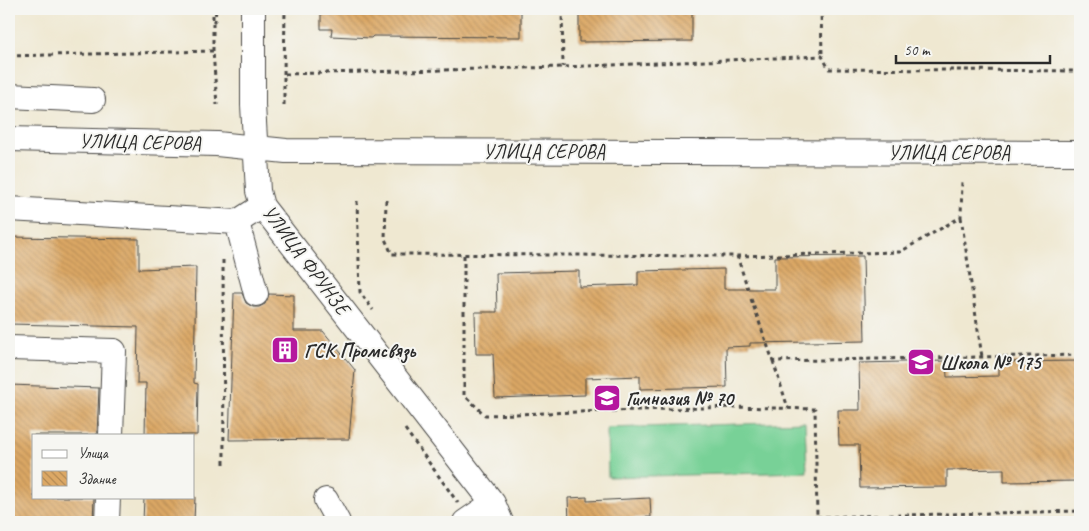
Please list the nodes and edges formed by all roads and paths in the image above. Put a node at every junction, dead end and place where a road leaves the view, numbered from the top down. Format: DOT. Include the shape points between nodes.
graph roads {
  1 [pos="215,9"];
  2 [pos="253,9"];
  3 [pos="285,9"];
  4 [pos="562,9"];
  5 [pos="821,9"];
  6 [pos="213,51"];
  7 [pos="9,56"];
  8 [pos="822,56"];
  9 [pos="564,67"];
  10 [pos="1080,71"];
  11 [pos="284,74"];
  12 [pos="9,96"];
  13 [pos="93,100"];
  14 [pos="216,105"];
  15 [pos="284,105"];
  16 [pos="9,139"];
  17 [pos="256,147"];
  18 [pos="1080,153"];
  19 [pos="962,181"];
  20 [pos="386,200"];
  21 [pos="357,201"];
  22 [pos="262,206"];
  23 [pos="9,209"];
  24 [pos="962,217"];
  25 [pos="230,222"];
  26 [pos="464,255"];
  27 [pos="737,256"];
  28 [pos="748,289"];
  29 [pos="256,294"];
  30 [pos="751,299"];
  31 [pos="377,315"];
  32 [pos="9,348"];
  33 [pos="1080,355"];
  34 [pos="982,357"];
  35 [pos="773,361"];
  36 [pos="788,408"];
  37 [pos="111,434"];
  38 [pos="224,465"];
  39 [pos="108,498"];
  40 [pos="326,500"];
  41 [pos="1080,511"];
  42 [pos="497,512"];
  43 [pos="817,517"];
  44 [pos="107,522"];
  45 [pos="338,522"];
  46 [pos="465,522"];
  47 [pos="717,522"];
  1 -- 6 [label="path"];
  2 -- 17 [label="street, УЛИЦА ФРУНЗЕ"];
  3 -- 11 [label="path"];
  4 -- 9 [label="path"];
  5 -- 8 [label="path"];
  6 -- 7 [label="path"];
  6 -- 14 [label="path"];
  8 -- 9 [label="path"];
  8 -- 10 [label="path" via="829,69"];
  9 -- 11 [label="path"];
  11 -- 15 [label="path"];
  12 -- 13 [label="street"];
  16 -- 17 [label="street, УЛИЦА СЕРОВА"];
  17 -- 18 [label="street, УЛИЦА СЕРОВА" via="286,151"];
  17 -- 22 [label="street, УЛИЦА ФРУНЗЕ"];
  19 -- 24 [label="path"];
  20 -- 26 [label="path" via="384,239 392,254"];
  21 -- 31 [label="path" via="360,292"];
  22 -- 25 [label="street"];
  22 -- 42 [label="street, УЛИЦА ФРУНЗЕ"];
  23 -- 25 [label="street"];
  24 -- 27 [label="path" via="900,252"];
  24 -- 34 [label="path"];
  25 -- 29 [label="street"];
  25 -- 38 [label="path"];
  26 -- 27 [label="path"];
  26 -- 36 [label="path" via="464,395 485,414"];
  27 -- 28 [label="path"];
  30 -- 35 [label="path"];
  32 -- 37 [label="street" via="114,351"];
  33 -- 34 [label="path"];
  34 -- 35 [label="path"];
  35 -- 36 [label="path"];
  36 -- 43 [label="path" via="815,408"];
  39 -- 44 [label="street"];
  40 -- 45 [label="street"];
  41 -- 43 [label="path"];
  42 -- 46 [label="street"];
  43 -- 47 [label="path"];
}
